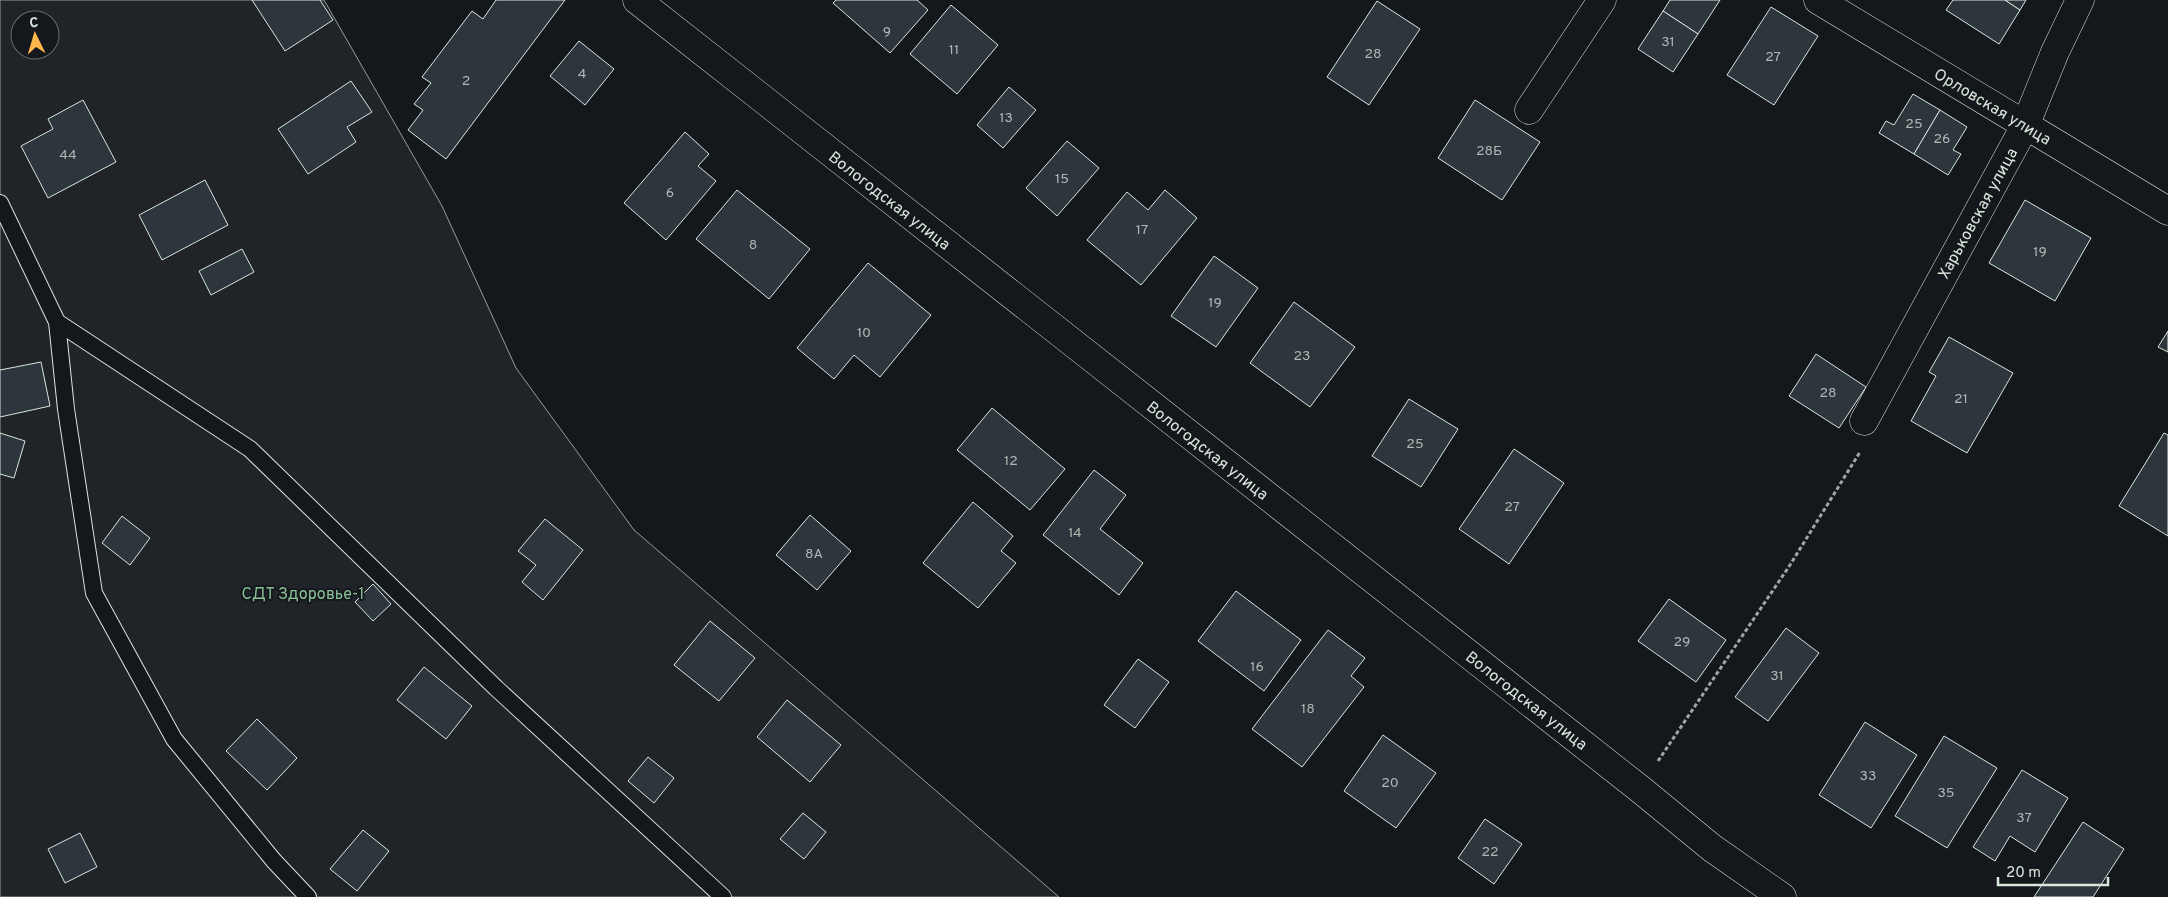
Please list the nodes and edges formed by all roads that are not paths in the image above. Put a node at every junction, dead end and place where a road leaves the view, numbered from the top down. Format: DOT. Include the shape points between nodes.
graph roads {
  1 [pos="637,0"];
  2 [pos="1602,0"];
  3 [pos="1818,0"];
  4 [pos="2080,0"];
  5 [pos="1528,110"];
  6 [pos="2025,126"];
  7 [pos="0,203"];
  8 [pos="2168,211"];
  9 [pos="57,322"];
  10 [pos="1864,422"];
  11 [pos="308,897"];
  12 [pos="723,897"];
  13 [pos="1782,897"];
  1 -- 13 [label="street, Вологодская улица" via="1640,788 1712,848"];
  2 -- 5 [label="street"];
  3 -- 6 [label="street, Орловская улица"];
  4 -- 6 [label="street, Харьковская улица"];
  6 -- 8 [label="street, Орловская улица"];
  6 -- 10 [label="street, Харьковская улица"];
  7 -- 9 [label="lane"];
  9 -- 11 [label="lane" via="66,409 94,593 174,739 274,861"];
  9 -- 12 [label="lane" via="250,449 496,688"];
}
